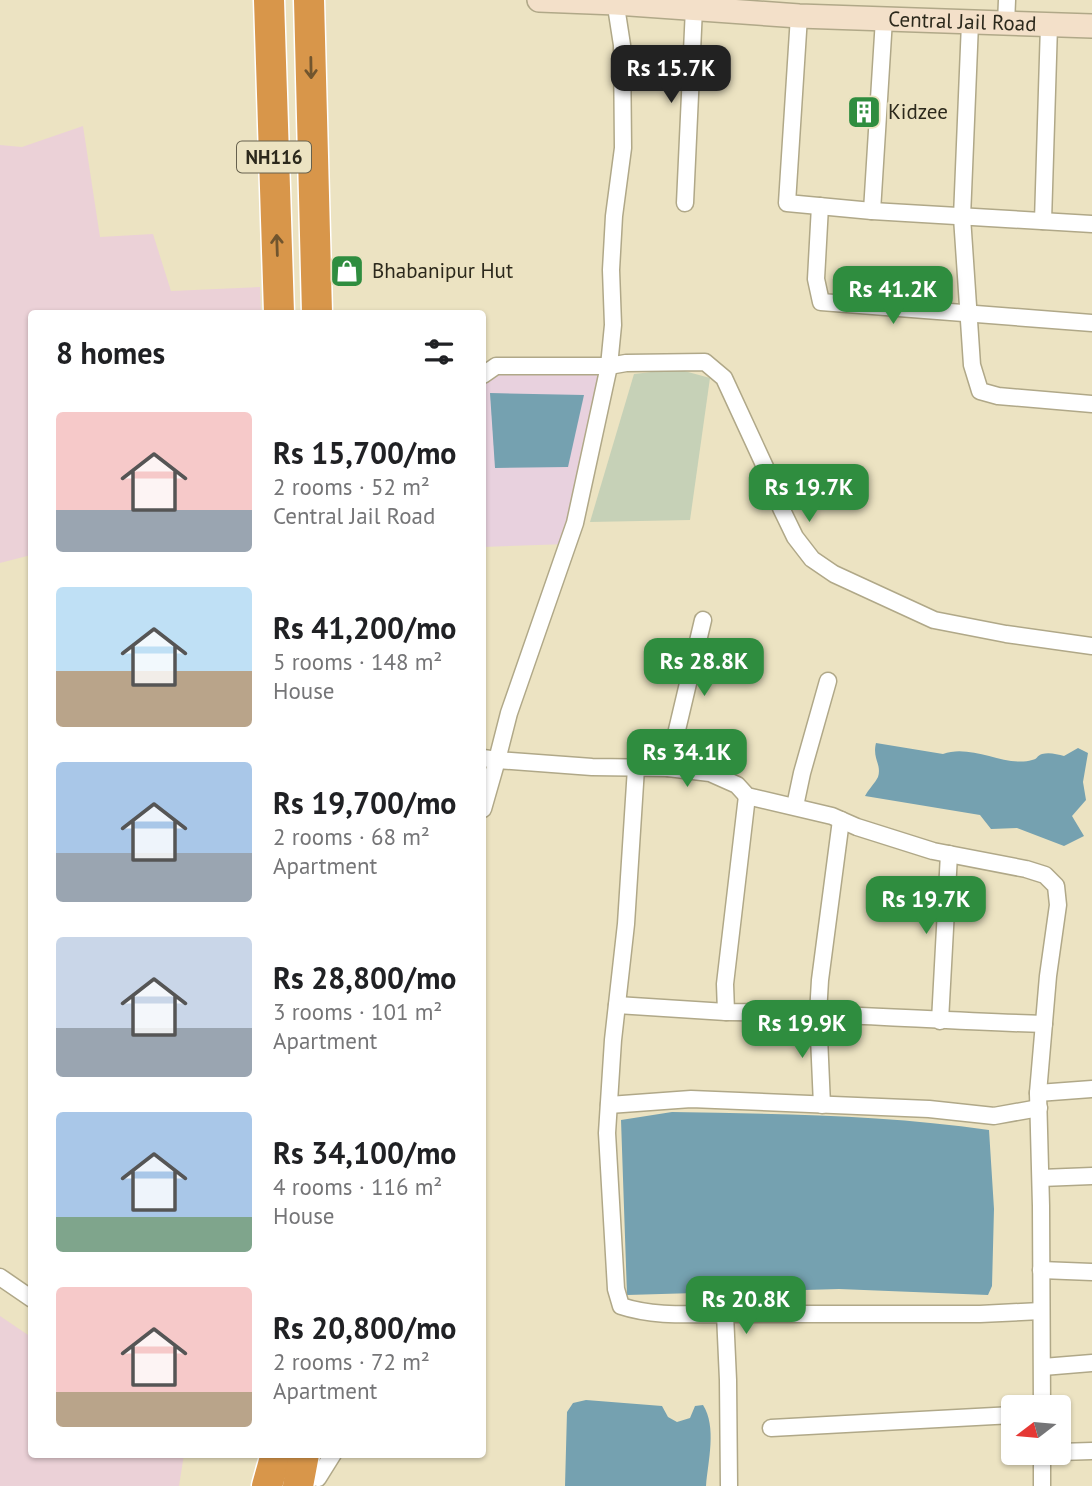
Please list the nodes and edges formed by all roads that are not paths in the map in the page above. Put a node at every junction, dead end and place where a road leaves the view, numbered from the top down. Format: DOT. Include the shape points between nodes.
graph roads {
  1 [pos="269,0"];
  2 [pos="309,0"];
  3 [pos="539,0"];
  4 [pos="1007,0"];
  5 [pos="615,1"];
  6 [pos="694,8"];
  7 [pos="799,16"];
  8 [pos="884,19"];
  9 [pos="970,23"];
  10 [pos="1006,24"];
  11 [pos="1049,25"];
  12 [pos="1092,26"];
  13 [pos="684,203"];
  14 [pos="820,206"];
  15 [pos="872,211"];
  16 [pos="962,217"];
  17 [pos="1043,221"];
  18 [pos="1092,224"];
  19 [pos="279,310"];
  20 [pos="317,310"];
  21 [pos="969,313"];
  22 [pos="1092,323"];
  23 [pos="609,366"];
  24 [pos="486,373"];
  25 [pos="1092,404"];
  26 [pos="703,620"];
  27 [pos="1092,646"];
  28 [pos="828,681"];
  29 [pos="490,760"];
  30 [pos="636,768"];
  31 [pos="668,768"];
  32 [pos="486,788"];
  33 [pos="747,796"];
  34 [pos="795,806"];
  35 [pos="841,820"];
  36 [pos="949,854"];
  37 [pos="617,1005"];
  38 [pos="726,1012"];
  39 [pos="818,1013"];
  40 [pos="940,1021"];
  41 [pos="1044,1024"];
  42 [pos="1092,1089"];
  43 [pos="1038,1101"];
  44 [pos="609,1105"];
  45 [pos="822,1105"];
  46 [pos="1092,1176"];
  47 [pos="1041,1178"];
  48 [pos="1041,1270"];
  49 [pos="1092,1272"];
  50 [pos="0,1277"];
  51 [pos="28,1296"];
  52 [pos="1041,1311"];
  53 [pos="725,1314"];
  54 [pos="1092,1363"];
  55 [pos="1043,1367"];
  56 [pos="1042,1395"];
  57 [pos="1001,1416"];
  58 [pos="771,1428"];
  59 [pos="1092,1451"];
  60 [pos="1071,1452"];
  61 [pos="324,1458"];
  62 [pos="1042,1465"];
  63 [pos="293,1471"];
  64 [pos="729,1486"];
  65 [pos="1042,1486"];
  19 -- 1 [label="highway, NH116, one-way"];
  2 -- 20 [label="highway, NH116, one-way"];
  3 -- 5 [label="street, Central Jail Road"];
  4 -- 10 [label="street"];
  5 -- 6 [label="street, Central Jail Road"];
  5 -- 23 [label="street" via="622,46 623,148 614,216"];
  6 -- 7 [label="street, Central Jail Road"];
  6 -- 13 [label="street"];
  7 -- 8 [label="street, Central Jail Road"];
  7 -- 14 [label="street" via="788,203"];
  8 -- 9 [label="street, Central Jail Road"];
  8 -- 15 [label="street"];
  9 -- 10 [label="street, Central Jail Road"];
  9 -- 16 [label="street"];
  10 -- 11 [label="street, Central Jail Road"];
  11 -- 12 [label="street, Central Jail Road"];
  11 -- 17 [label="street"];
  14 -- 15 [label="street"];
  14 -- 21 [label="street" via="816,279 821,302"];
  15 -- 16 [label="street"];
  16 -- 17 [label="street"];
  16 -- 21 [label="street"];
  17 -- 18 [label="street"];
  21 -- 22 [label="street"];
  21 -- 25 [label="street" via="972,365 980,390 998,396"];
  23 -- 24 [label="street" via="496,366"];
  23 -- 27 [label="street" via="705,362 724,378 795,537 812,559 834,573 934,620"];
  23 -- 29 [label="street" via="575,523"];
  26 -- 31 [label="street"];
  28 -- 34 [label="street"];
  29 -- 30 [label="street"];
  29 -- 32 [label="street"];
  30 -- 31 [label="street"];
  30 -- 37 [label="street"];
  31 -- 33 [label="street" via="710,773 737,785"];
  33 -- 34 [label="street"];
  33 -- 38 [label="street" via="725,984"];
  34 -- 35 [label="street"];
  35 -- 36 [label="street"];
  35 -- 39 [label="street"];
  36 -- 40 [label="street"];
  36 -- 41 [label="street" via="1026,869 1045,875 1056,886 1058,905"];
  37 -- 38 [label="street"];
  37 -- 44 [label="street"];
  38 -- 39 [label="street"];
  39 -- 40 [label="street"];
  39 -- 45 [label="street"];
  40 -- 41 [label="street"];
  41 -- 43 [label="street"];
  42 -- 43 [label="street"];
  43 -- 45 [label="street" via="994,1116"];
  43 -- 47 [label="street"];
  44 -- 45 [label="street" via="675,1099"];
  44 -- 53 [label="street" via="610,1218 621,1306 665,1314"];
  46 -- 47 [label="street"];
  47 -- 48 [label="street"];
  48 -- 49 [label="street"];
  48 -- 52 [label="street"];
  50 -- 51 [label="street"];
  52 -- 53 [label="street"];
  52 -- 55 [label="street"];
  53 -- 64 [label="street"];
  54 -- 55 [label="street"];
  55 -- 56 [label="street"];
  57 -- 58 [label="street"];
  59 -- 60 [label="street"];
  61 -- 63 [label="street"];
  62 -- 65 [label="street"];
}
